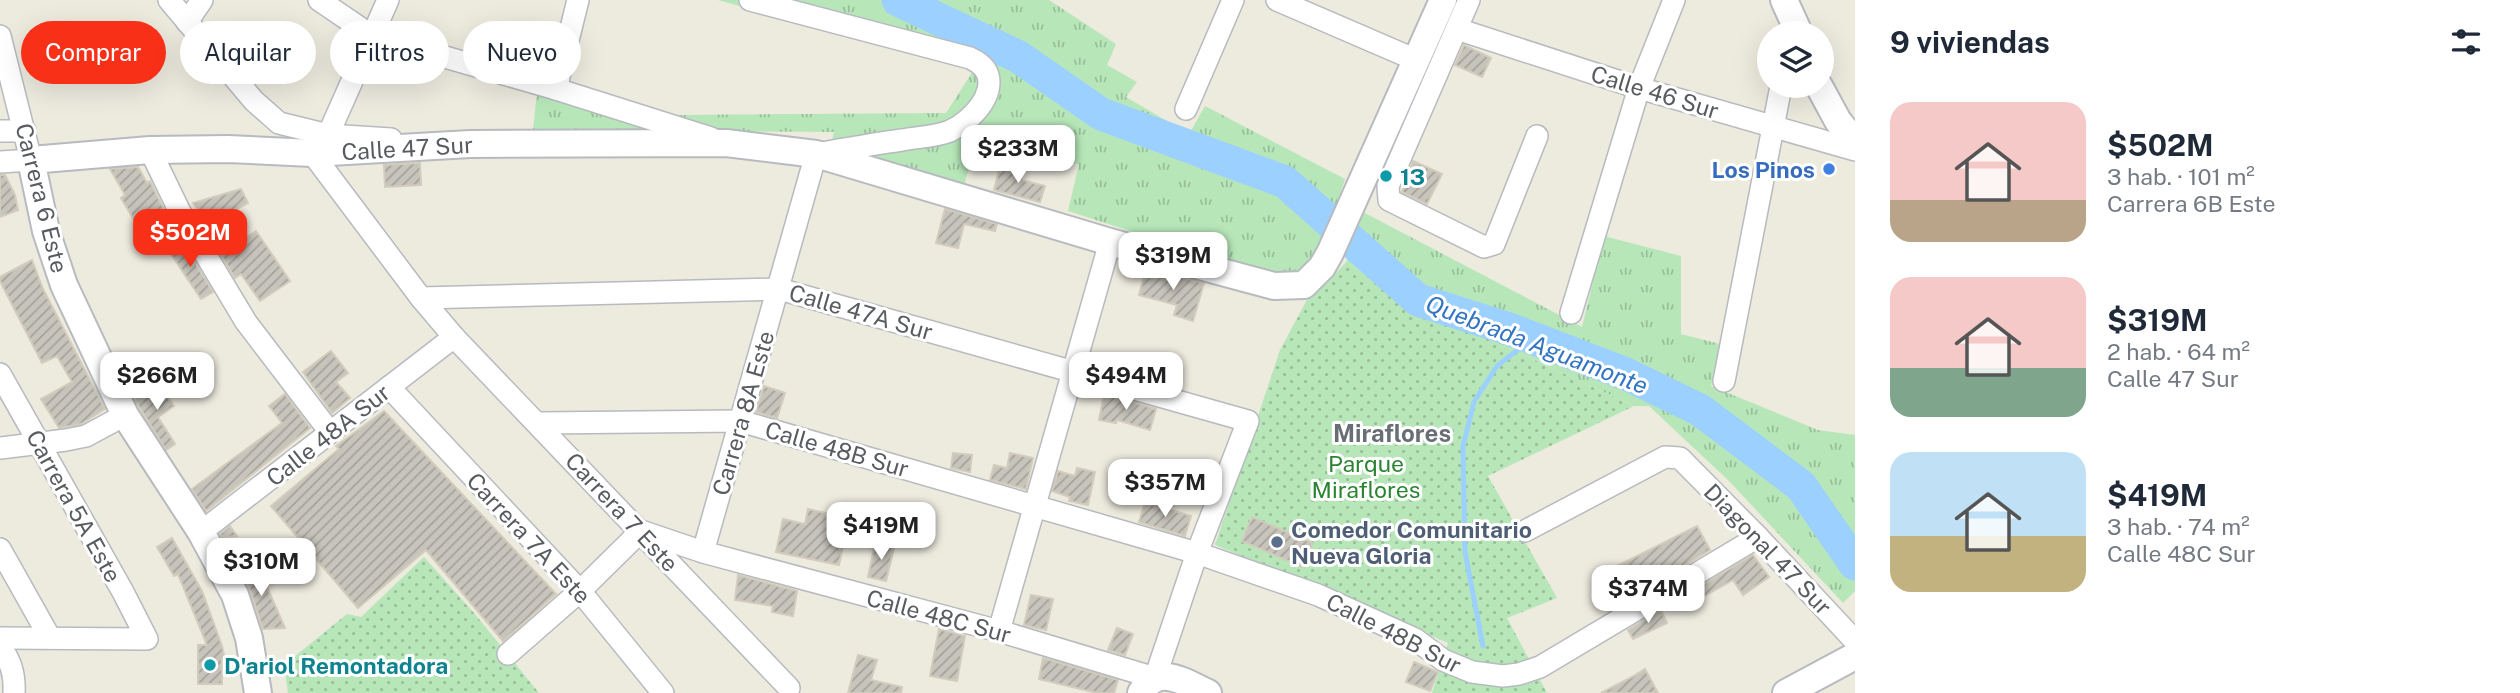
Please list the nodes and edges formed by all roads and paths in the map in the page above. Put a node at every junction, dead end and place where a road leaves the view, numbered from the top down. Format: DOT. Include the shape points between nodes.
graph roads {
  1 [pos="169,0"];
  2 [pos="202,0"];
  3 [pos="319,0"];
  4 [pos="388,0"];
  5 [pos="578,0"];
  6 [pos="750,0"];
  7 [pos="1233,0"];
  8 [pos="1278,0"];
  9 [pos="1443,0"];
  10 [pos="1469,0"];
  11 [pos="1674,0"];
  12 [pos="186,21"];
  13 [pos="188,21"];
  14 [pos="350,21"];
  15 [pos="379,21"];
  16 [pos="1457,29"];
  17 [pos="0,36"];
  18 [pos="449,58"];
  19 [pos="1416,60"];
  20 [pos="241,84"];
  21 [pos="349,84"];
  22 [pos="1639,88"];
  23 [pos="556,89"];
  24 [pos="1779,98"];
  25 [pos="1826,98"];
  26 [pos="1186,109"];
  27 [pos="1773,127"];
  28 [pos="0,131"];
  29 [pos="25,131"];
  30 [pos="1536,136"];
  31 [pos="1855,142"];
  32 [pos="726,143"];
  33 [pos="320,144"];
  34 [pos="150,150"];
  35 [pos="1855,150"];
  36 [pos="816,154"];
  37 [pos="31,160"];
  38 [pos="0,162"];
  39 [pos="1110,242"];
  40 [pos="779,289"];
  41 [pos="421,298"];
  42 [pos="1571,313"];
  43 [pos="454,337"];
  44 [pos="1073,372"];
  45 [pos="0,374"];
  46 [pos="1724,381"];
  47 [pos="389,387"];
  48 [pos="125,415"];
  49 [pos="740,421"];
  50 [pos="539,423"];
  51 [pos="330,432"];
  52 [pos="38,444"];
  53 [pos="0,448"];
  54 [pos="1035,506"];
  55 [pos="641,531"];
  56 [pos="1525,531"];
  57 [pos="201,532"];
  58 [pos="1758,537"];
  59 [pos="0,549"];
  60 [pos="703,552"];
  61 [pos="1197,553"];
  62 [pos="580,592"];
  63 [pos="999,631"];
  64 [pos="0,638"];
  65 [pos="50,638"];
  66 [pos="1855,641"];
  67 [pos="0,647"];
  68 [pos="508,654"];
  69 [pos="1855,656"];
  70 [pos="1148,685"];
  71 [pos="789,688"];
  72 [pos="14,693"];
  73 [pos="258,693"];
  74 [pos="663,693"];
  75 [pos="1208,693"];
  76 [pos="1786,693"];
  1 -- 12 [label="street"];
  2 -- 13 [label="street"];
  3 -- 14 [label="street"];
  4 -- 15 [label="street"];
  5 -- 23 [label="street"];
  6 -- 36 [label="street, Calle 47 Sur" via="970,58 981,64 989,79 976,111 948,131"];
  7 -- 26 [label="street"];
  8 -- 19 [label="street"];
  9 -- 19 [label="street"];
  10 -- 16 [label="street"];
  11 -- 22 [label="street"];
  16 -- 22 [label="street, Calle 46 Sur"];
  16 -- 30 [label="street" via="1388,186 1389,200 1484,247 1494,244"];
  17 -- 29 [label="street, Carrera 6 Este"];
  18 -- 23 [label="street"];
  19 -- 39 [label="street, Calle 47 Sur" via="1330,253 1304,285 1274,286"];
  20 -- 33 [label="street" via="268,115"];
  21 -- 33 [label="street"];
  22 -- 27 [label="street, Calle 46 Sur"];
  22 -- 42 [label="street"];
  23 -- 32 [label="street"];
  24 -- 27 [label="street"];
  25 -- 31 [label="street"];
  27 -- 35 [label="street, Calle 46 Sur"];
  27 -- 46 [label="street"];
  28 -- 29 [label="street"];
  29 -- 37 [label="street, Carrera 6 Este"];
  32 -- 33 [label="street, Calle 47 Sur"];
  32 -- 36 [label="street, Calle 47 Sur"];
  33 -- 34 [label="street, Calle 47 Sur"];
  33 -- 41 [label="street, Carrera 7 Este"];
  34 -- 37 [label="street, Calle 47 Sur"];
  34 -- 51 [label="street" via="180,212 246,322"];
  36 -- 39 [label="street, Calle 47 Sur"];
  36 -- 40 [label="street, Carrera 8A Este"];
  37 -- 38 [label="street, Calle 47 Sur"];
  37 -- 48 [label="street, Carrera 6 Este" via="46,231 64,285"];
  39 -- 44 [label="street"];
  40 -- 41 [label="street, Calle 47A Sur"];
  40 -- 44 [label="street, Calle 47A Sur"];
  40 -- 49 [label="street, Carrera 8A Este"];
  41 -- 43 [label="street, Carrera 7 Este"];
  43 -- 47 [label="street, Calle 48A Sur"];
  43 -- 50 [label="street, Carrera 7 Este"];
  44 -- 54 [label="street"];
  44 -- 61 [label="street, Calle 47A Sur" via="1248,421"];
  45 -- 52 [label="street, Carrera 5A Este"];
  47 -- 51 [label="street, Calle 48A Sur"];
  47 -- 62 [label="street, Carrera 7A Este"];
  48 -- 52 [label="street" via="86,436"];
  48 -- 57 [label="street, Carrera 6 Este"];
  49 -- 50 [label="street, Calle 48B Sur"];
  49 -- 54 [label="street, Calle 48B Sur"];
  49 -- 60 [label="street, Carrera 8A Este"];
  50 -- 55 [label="street, Carrera 7 Este"];
  51 -- 57 [label="street, Calle 48A Sur"];
  52 -- 53 [label="street"];
  52 -- 65 [label="street, Carrera 5A Este" via="147,639"];
  54 -- 61 [label="street, Calle 48B Sur"];
  54 -- 63 [label="street"];
  55 -- 60 [label="street, Calle 48C Sur"];
  55 -- 62 [label="street"];
  55 -- 71 [label="street, Carrera 7 Este"];
  56 -- 58 [label="street, Diagonal 47 Sur" via="1665,457 1680,458"];
  57 -- 73 [label="street, Carrera 6 Este" via="240,606"];
  58 -- 61 [label="street, Calle 48B Sur" via="1540,667 1518,674 1487,675 1457,667 1415,639 1318,595"];
  58 -- 66 [label="street, Diagonal 47 Sur"];
  59 -- 65 [label="street"];
  60 -- 63 [label="street, Calle 48C Sur"];
  61 -- 70 [label="street"];
  62 -- 68 [label="street"];
  62 -- 74 [label="street, Carrera 7A Este"];
  63 -- 70 [label="street, Calle 48C Sur"];
  64 -- 65 [label="street"];
  67 -- 72 [label="street" via="13,673"];
  69 -- 76 [label="street"];
  70 -- 75 [label="street, Calle 48C Sur" via="1176,679"];
}
